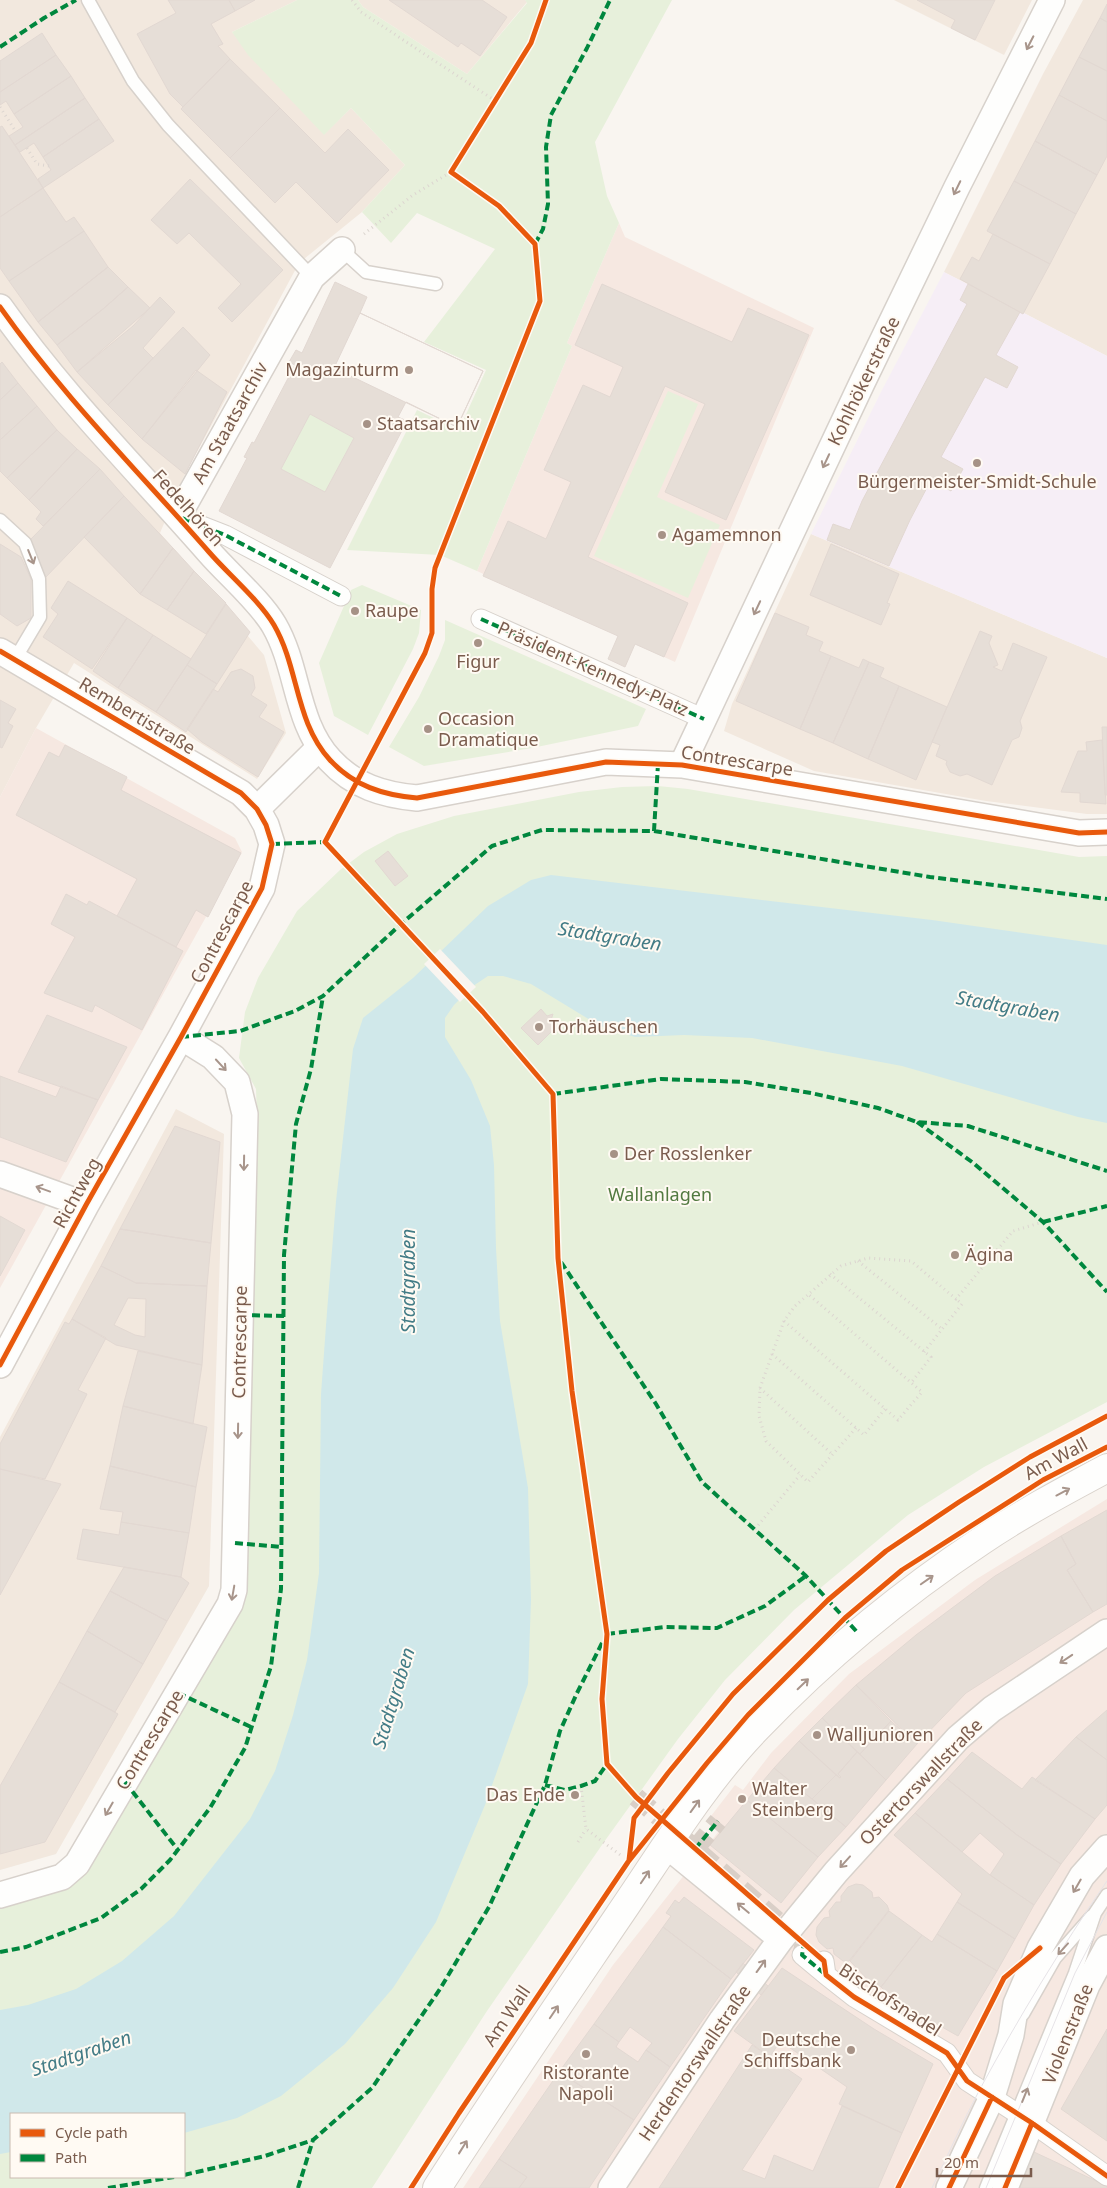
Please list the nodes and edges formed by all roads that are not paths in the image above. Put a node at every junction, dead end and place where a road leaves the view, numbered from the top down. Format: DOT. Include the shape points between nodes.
graph roads {
  1 [pos="88,0"];
  2 [pos="1052,0"];
  3 [pos="342,250"];
  4 [pos="312,277"];
  5 [pos="436,284"];
  6 [pos="0,307"];
  7 [pos="178,516"];
  8 [pos="0,520"];
  9 [pos="341,596"];
  10 [pos="481,619"];
  11 [pos="8,655"];
  12 [pos="704,719"];
  13 [pos="320,747"];
  14 [pos="682,765"];
  15 [pos="256,810"];
  16 [pos="1107,832"];
  17 [pos="182,1037"];
  18 [pos="0,1174"];
  19 [pos="86,1204"];
  20 [pos="0,1365"];
  21 [pos="1107,1468"];
  22 [pos="1107,1632"];
  23 [pos="666,1845"];
  24 [pos="1107,1848"];
  25 [pos="0,1895"];
  26 [pos="1107,1895"];
  27 [pos="1096,1912"];
  28 [pos="781,1939"];
  29 [pos="1107,1948"];
  30 [pos="802,1955"];
  31 [pos="1011,2035"];
  32 [pos="992,2097"];
  33 [pos="1025,2118"];
  34 [pos="1107,2176"];
  35 [pos="437,2188"];
  36 [pos="611,2188"];
  37 [pos="949,2188"];
  38 [pos="986,2188"];
  39 [pos="1005,2188"];
  1 -- 4 [label="lane" via="133,82"];
  2 -- 12 [label="street, Kohlhökerstraße, one-way" via="862,383"];
  3 -- 4 [label="street, Am Staatsarchiv"];
  3 -- 5 [label="lane" via="366,272"];
  4 -- 7 [label="street, Am Staatsarchiv"];
  6 -- 7 [label="street, Fedelhören" via="99,431"];
  7 -- 9 [label="street" via="225,535"];
  7 -- 13 [label="street, Fedelhören" via="274,625 290,662 306,722"];
  8 -- 11 [label="lane, one-way" via="25,543 39,579 40,617"];
  10 -- 12 [label="street, Präsident-Kennedy-Platz"];
  11 -- 15 [label="street, Rembertistraße" via="241,793"];
  12 -- 14 [label="street, Kohlhökerstraße"];
  13 -- 14 [label="street, Contrescarpe" via="345,774 369,788 391,796 417,798 606,762"];
  13 -- 15 [label="street"];
  14 -- 16 [label="street, Contrescarpe" via="1079,833"];
  15 -- 17 [label="street, Contrescarpe" via="266,825 272,844 262,888"];
  17 -- 19 [label="street, Richtweg"];
  17 -- 25 [label="street, Contrescarpe, one-way" via="214,1057 237,1082 245,1114 234,1590 230,1604 77,1864 62,1877"];
  19 -- 18 [label="street, one-way"];
  19 -- 20 [label="street, Richtweg"];
  23 -- 21 [label="main road, Am Wall, one-way" via="718,1774 757,1728 857,1632 982,1540"];
  22 -- 28 [label="street, Ostertorswallstraße, one-way" via="992,1709 958,1738 836,1872"];
  28 -- 23 [label="street, one-way"];
  35 -- 23 [label="main road, Am Wall, one-way"];
  24 -- 31 [label="street, one-way" via="1082,1876 1040,1948 1016,2004"];
  26 -- 27 [label="lane"];
  27 -- 31 [label="lane, one-way" via="1055,1958"];
  33 -- 27 [label="lane, one-way"];
  36 -- 28 [label="street, Herdentorswallstraße, one-way" via="722,2020"];
  29 -- 33 [label="street, Violenstraße"];
  30 -- 32 [label="street, Bischofsnadel" via="825,1968 854,1997 947,2053 967,2081"];
  31 -- 32 [label="street"];
  32 -- 33 [label="street, Bischofsnadel"];
  32 -- 37 [label="street"];
  33 -- 34 [label="street, Bischofsnadel"];
  33 -- 38 [label="lane"];
  33 -- 39 [label="street, Violenstraße"];
}
